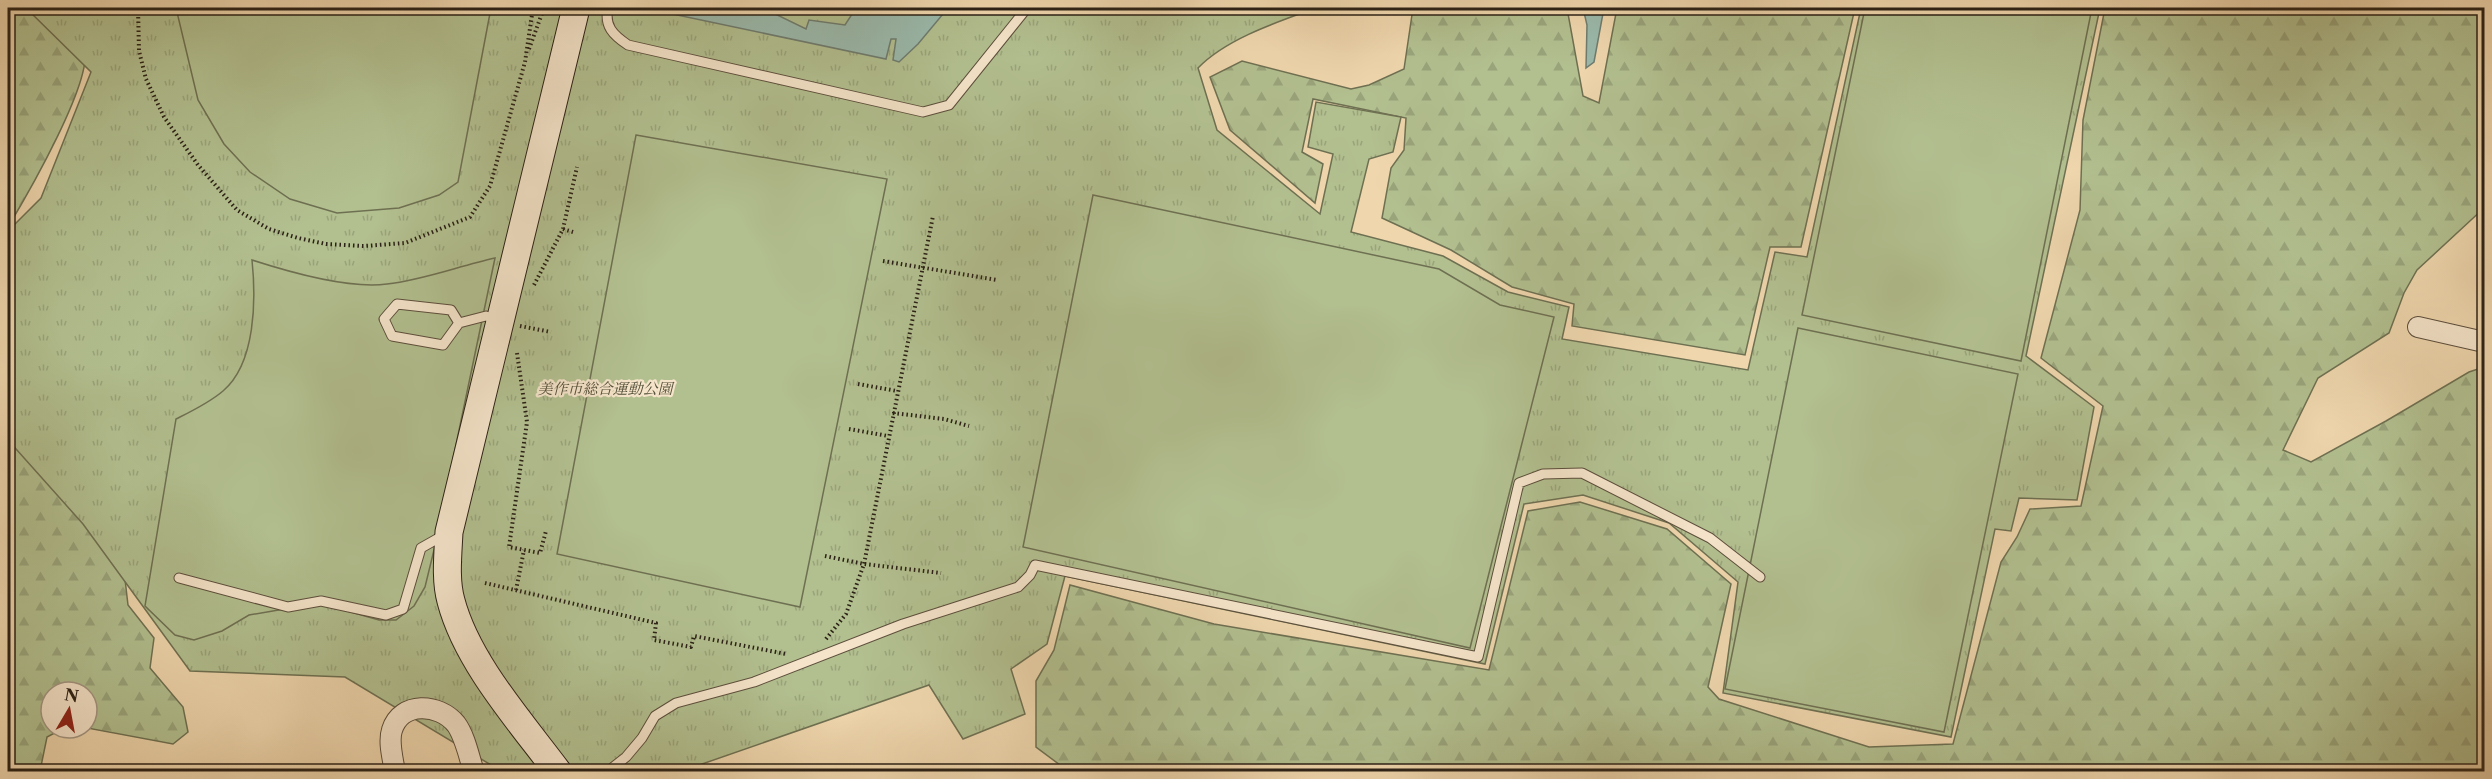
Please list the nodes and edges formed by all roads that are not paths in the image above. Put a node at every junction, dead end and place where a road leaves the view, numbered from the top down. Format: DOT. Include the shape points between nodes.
graph roads {
  1 [pos="576,8"];
  2 [pos="608,8"];
  3 [pos="1027,8"];
  4 [pos="501,321"];
  5 [pos="459,323"];
  6 [pos="2418,327"];
  7 [pos="2484,342"];
  8 [pos="449,532"];
  9 [pos="1760,577"];
  10 [pos="179,578"];
  11 [pos="395,771"];
  12 [pos="474,771"];
  13 [pos="558,771"];
  14 [pos="607,771"];
  1 -- 4 [label="street"];
  2 -- 3 [label="lane" via="606,17 611,33 627,45 923,112 949,105"];
  4 -- 5 [label="lane" via="486,316"];
  4 -- 8 [label="street"];
  5 -- 5 [label="lane" via="443,345 392,336 384,319 397,304 451,310"];
  6 -- 7 [label="street"];
  8 -- 10 [label="lane" via="421,549 403,609 386,615 321,601 288,607"];
  8 -- 13 [label="street" via="450,600 462,628 481,669"];
  9 -- 14 [label="lane" via="1710,538 1582,473 1543,474 1520,483 1478,657 1035,565 1018,588 903,624 754,682 676,703 655,716 626,758"];
  11 -- 12 [label="street" via="392,730 400,716 416,708 432,708 445,713 457,725"];
}
